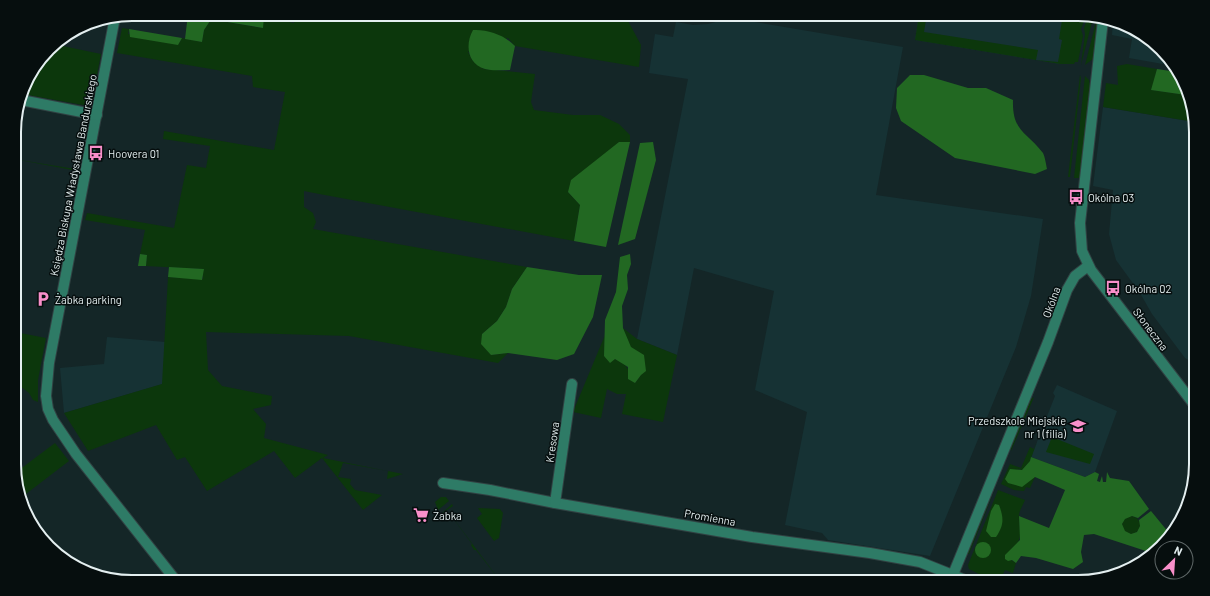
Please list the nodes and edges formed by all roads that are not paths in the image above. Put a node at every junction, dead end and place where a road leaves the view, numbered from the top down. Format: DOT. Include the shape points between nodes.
graph roads {
  1 [pos="115,22"];
  2 [pos="1103,24"];
  3 [pos="26,101"];
  4 [pos="97,115"];
  5 [pos="1088,266"];
  6 [pos="572,384"];
  7 [pos="1189,398"];
  8 [pos="443,483"];
  9 [pos="555,504"];
  10 [pos="171,575"];
  11 [pos="945,575"];
  12 [pos="952,575"];
  1 -- 4 [label="street, Księdza Biskupa Władysława Bandurskiego"];
  2 -- 5 [label="street" via="1080,223 1081,245"];
  3 -- 4 [label="street"];
  4 -- 10 [label="street, Księdza Biskupa Władysława Bandurskiego" via="48,368 47,404 53,420 76,454"];
  5 -- 7 [label="street, Słoneczna"];
  5 -- 12 [label="street, Okólna" via="1073,279 1067,290"];
  6 -- 9 [label="street, Kresowa"];
  8 -- 9 [label="street, Promienna"];
  9 -- 11 [label="street, Promienna" via="920,562"];
}
